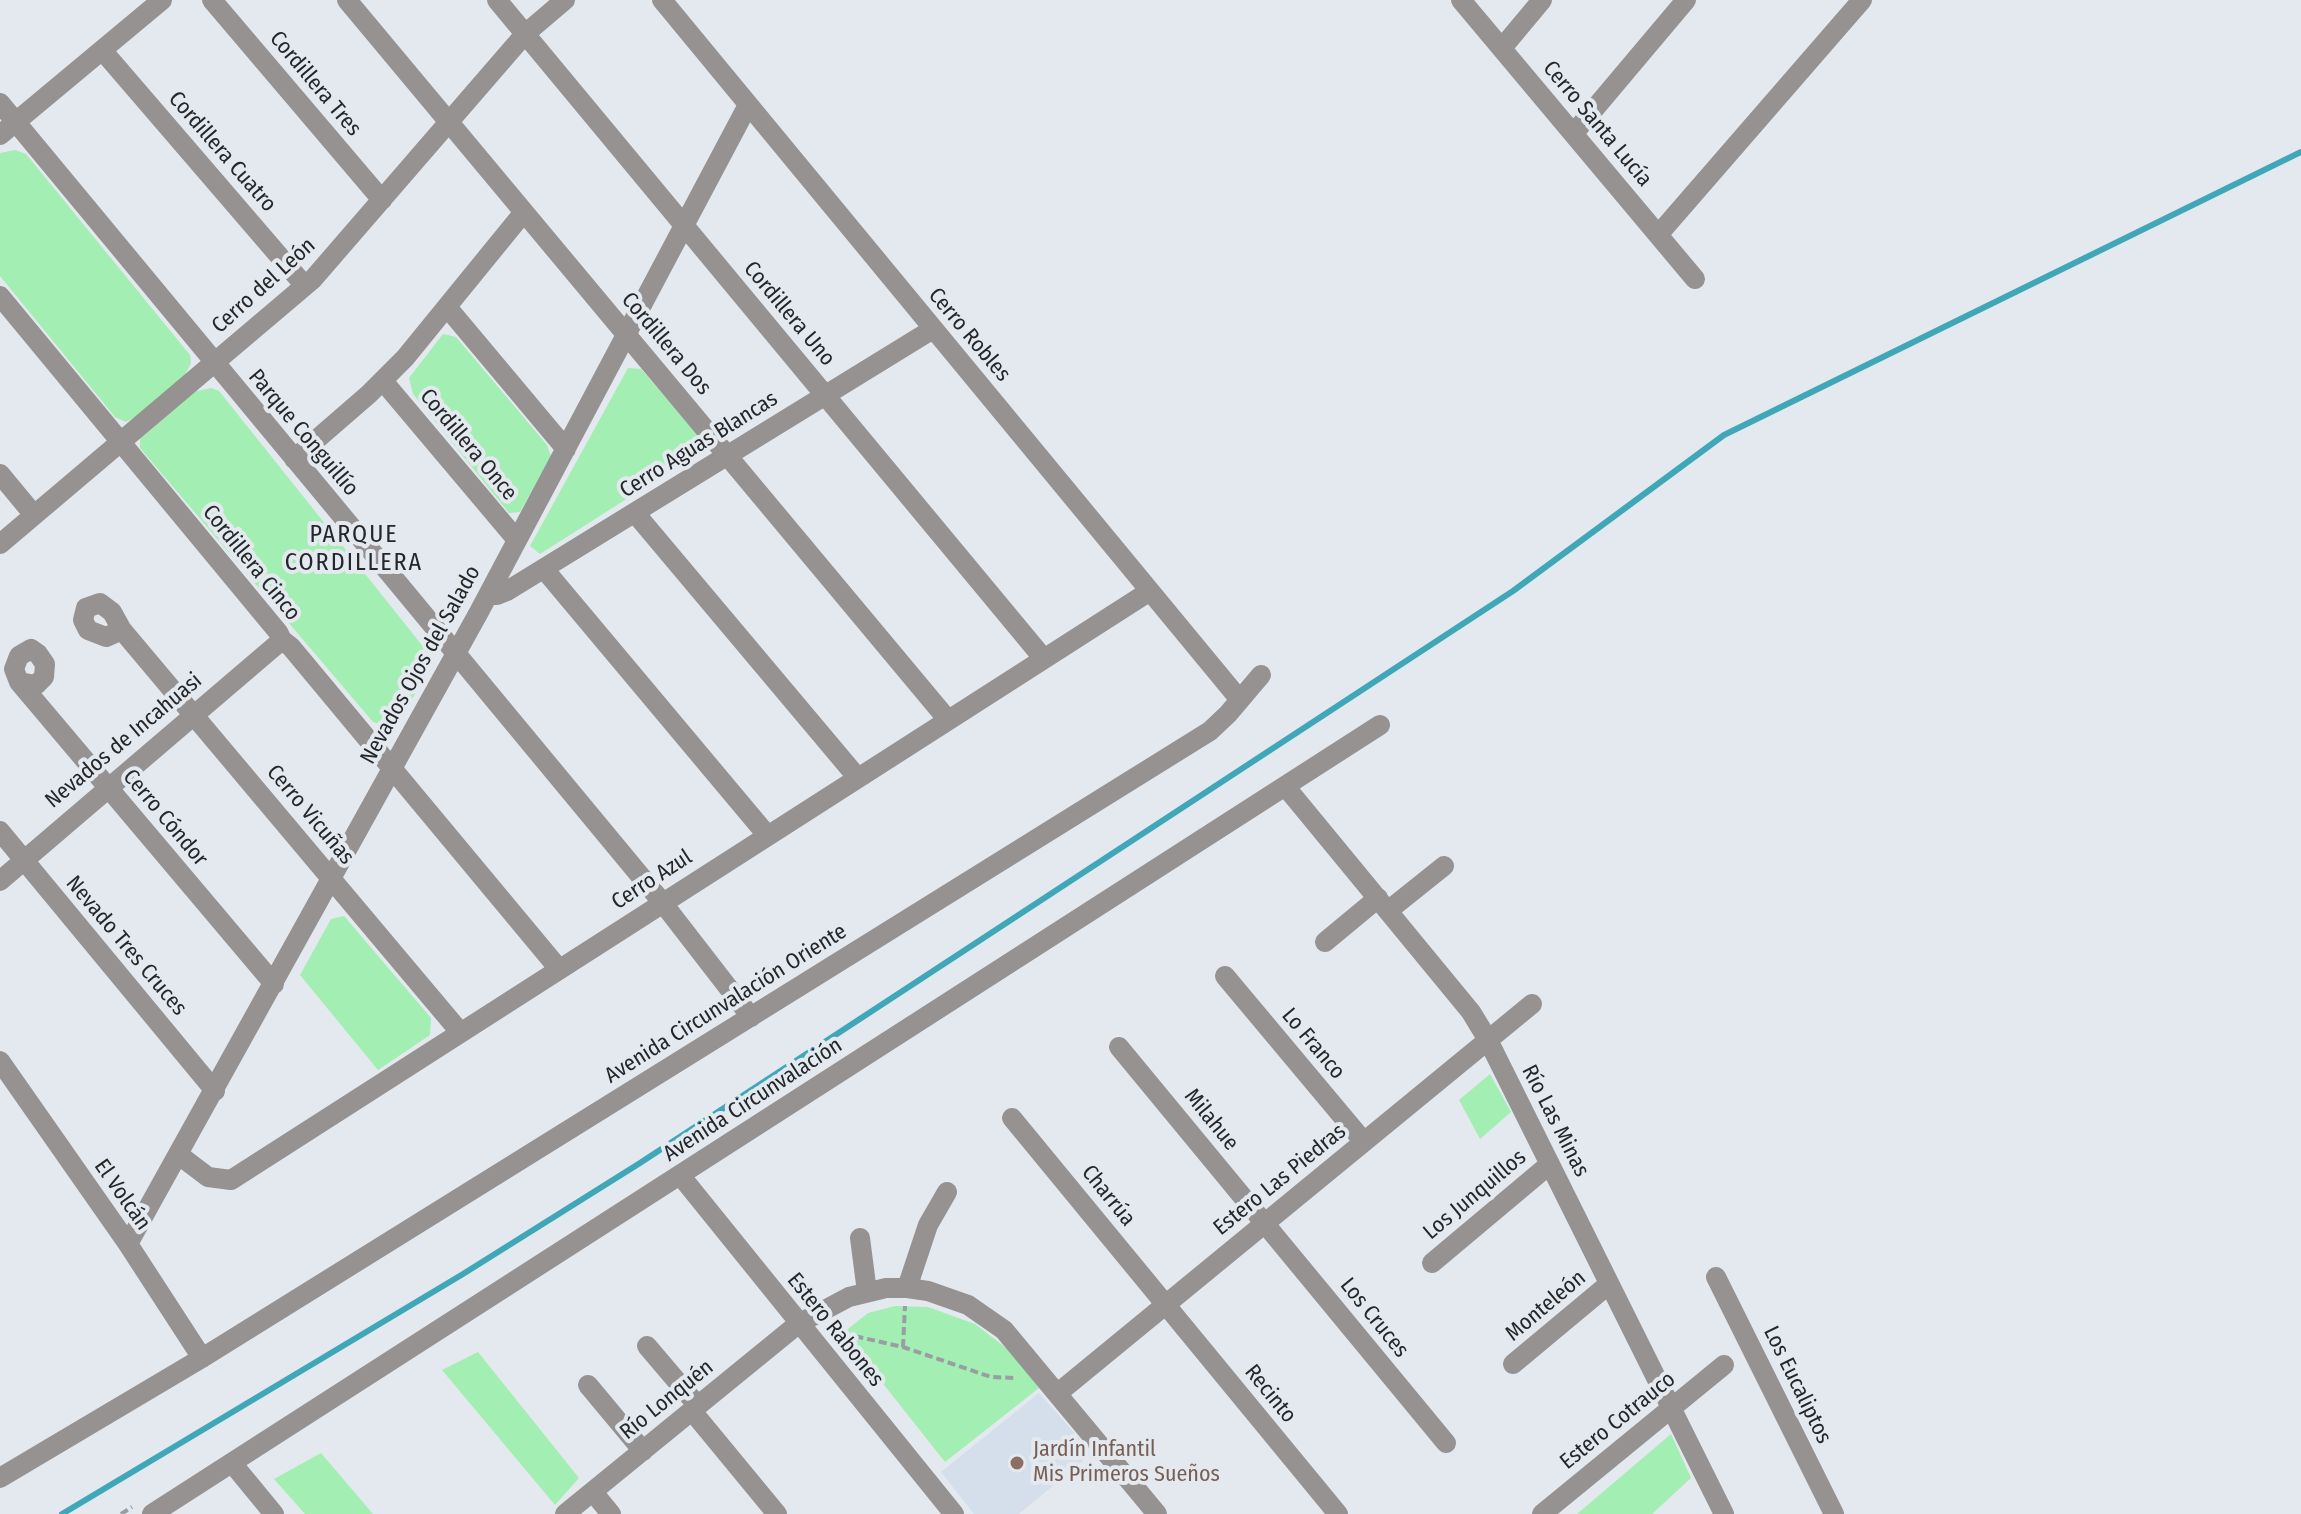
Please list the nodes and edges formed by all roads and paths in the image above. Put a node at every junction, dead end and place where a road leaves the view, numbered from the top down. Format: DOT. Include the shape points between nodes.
graph roads {
  1 [pos="162,0"];
  2 [pos="212,0"];
  3 [pos="347,0"];
  4 [pos="497,0"];
  5 [pos="565,0"];
  6 [pos="662,0"];
  7 [pos="1461,0"];
  8 [pos="1542,0"];
  9 [pos="1686,0"];
  10 [pos="1849,5"];
  11 [pos="525,34"];
  12 [pos="1502,48"];
  13 [pos="102,50"];
  14 [pos="0,103"];
  15 [pos="748,105"];
  16 [pos="16,122"];
  17 [pos="450,122"];
  18 [pos="1574,133"];
  19 [pos="0,135"];
  20 [pos="382,200"];
  21 [pos="524,212"];
  22 [pos="684,226"];
  23 [pos="1658,235"];
  24 [pos="1695,279"];
  25 [pos="305,286"];
  26 [pos="0,296"];
  27 [pos="447,307"];
  28 [pos="933,329"];
  29 [pos="626,334"];
  30 [pos="214,363"];
  31 [pos="383,381"];
  32 [pos="825,395"];
  33 [pos="121,442"];
  34 [pos="566,449"];
  35 [pos="728,455"];
  36 [pos="294,459"];
  37 [pos="0,474"];
  38 [pos="635,513"];
  39 [pos="34,515"];
  40 [pos="517,540"];
  41 [pos="0,544"];
  42 [pos="544,569"];
  43 [pos="1150,591"];
  44 [pos="489,594"];
  45 [pos="122,630"];
  46 [pos="282,640"];
  47 [pos="456,654"];
  48 [pos="1044,659"];
  49 [pos="1261,675"];
  50 [pos="19,682"];
  51 [pos="1240,700"];
  52 [pos="193,714"];
  53 [pos="948,720"];
  54 [pos="1380,725"];
  55 [pos="392,768"];
  56 [pos="857,777"];
  57 [pos="1285,786"];
  58 [pos="108,787"];
  59 [pos="0,831"];
  60 [pos="767,835"];
  61 [pos="23,859"];
  62 [pos="1444,866"];
  63 [pos="332,879"];
  64 [pos="0,881"];
  65 [pos="662,902"];
  66 [pos="1384,904"];
  67 [pos="1325,942"];
  68 [pos="559,969"];
  69 [pos="1225,976"];
  70 [pos="274,984"];
  71 [pos="1532,1004"];
  72 [pos="751,1017"];
  73 [pos="460,1032"];
  74 [pos="1488,1040"];
  75 [pos="1119,1047"];
  76 [pos="0,1061"];
  77 [pos="215,1091"];
  78 [pos="1012,1118"];
  79 [pos="1364,1142"];
  80 [pos="179,1155"];
  81 [pos="1550,1164"];
  82 [pos="680,1175"];
  83 [pos="947,1192"];
  84 [pos="1265,1224"];
  85 [pos="860,1238"];
  86 [pos="128,1244"];
  87 [pos="1432,1263"];
  88 [pos="1716,1277"];
  89 [pos="1609,1284"];
  90 [pos="907,1288"];
  91 [pos="867,1292"];
  92 [pos="1166,1305"];
  93 [pos="798,1324"];
  94 [pos="647,1346"];
  95 [pos="903,1347"];
  96 [pos="202,1358"];
  97 [pos="1513,1364"];
  98 [pos="1724,1365"];
  99 [pos="588,1385"];
  100 [pos="1052,1386"];
  101 [pos="695,1408"];
  102 [pos="1671,1408"];
  103 [pos="1446,1443"];
  104 [pos="643,1451"];
  105 [pos="232,1463"];
  106 [pos="0,1478"];
  107 [pos="593,1492"];
  108 [pos="152,1514"];
  109 [pos="274,1514"];
  110 [pos="565,1514"];
  111 [pos="611,1514"];
  112 [pos="777,1514"];
  113 [pos="954,1514"];
  114 [pos="1157,1514"];
  115 [pos="1338,1514"];
  116 [pos="1542,1514"];
  117 [pos="1724,1514"];
  118 [pos="1834,1514"];
  1 -- 13 [label="street"];
  2 -- 20 [label="street, Cordillera Tres"];
  3 -- 17 [label="street, Cordillera Dos"];
  4 -- 11 [label="street, Cordillera Uno"];
  5 -- 11 [label="street, Cerro del León"];
  6 -- 15 [label="street, Cerro Robles"];
  7 -- 12 [label="street, Cerro Santa Lucía"];
  8 -- 12 [label="street"];
  9 -- 18 [label="street"];
  10 -- 23 [label="street"];
  11 -- 17 [label="street, Cerro del León"];
  11 -- 22 [label="street, Cordillera Uno"];
  12 -- 18 [label="street, Cerro Santa Lucía"];
  13 -- 16 [label="street"];
  13 -- 25 [label="street, Cordillera Cuatro"];
  14 -- 16 [label="street, Parque Conguillío"];
  15 -- 22 [label="street, Nevados Ojos del Salado"];
  15 -- 28 [label="street, Cerro Robles"];
  16 -- 19 [label="street"];
  16 -- 30 [label="street, Parque Conguillío"];
  17 -- 20 [label="street, Cerro del León"];
  17 -- 21 [label="street, Cordillera Dos"];
  18 -- 23 [label="street, Cerro Santa Lucía"];
  20 -- 25 [label="street, Cerro del León"];
  21 -- 27 [label="street"];
  21 -- 29 [label="street, Cordillera Dos"];
  22 -- 29 [label="street, Nevados Ojos del Salado"];
  22 -- 32 [label="street, Cordillera Uno"];
  23 -- 24 [label="street, Cerro Santa Lucía"];
  25 -- 30 [label="street, Cerro del León"];
  26 -- 33 [label="street, Cordillera Cinco"];
  27 -- 31 [label="street"];
  27 -- 34 [label="street"];
  28 -- 32 [label="street, Cerro Aguas Blancas"];
  28 -- 43 [label="street, Cerro Robles"];
  29 -- 34 [label="street, Nevados Ojos del Salado"];
  29 -- 35 [label="street, Cordillera Dos"];
  30 -- 33 [label="street, Cerro del León"];
  30 -- 36 [label="street, Parque Conguillío"];
  31 -- 36 [label="street"];
  31 -- 40 [label="street, Cordillera Once"];
  32 -- 35 [label="street, Cerro Aguas Blancas"];
  32 -- 48 [label="street, Cordillera Uno"];
  33 -- 39 [label="street, Cerro del León"];
  33 -- 46 [label="street, Cordillera Cinco"];
  34 -- 40 [label="street, Nevados Ojos del Salado"];
  35 -- 38 [label="street, Cerro Aguas Blancas"];
  35 -- 53 [label="street, Cordillera Dos"];
  36 -- 47 [label="street, Parque Conguillío"];
  37 -- 39 [label="street"];
  38 -- 42 [label="street, Cerro Aguas Blancas"];
  38 -- 56 [label="street"];
  39 -- 41 [label="street, Cerro del León"];
  40 -- 44 [label="street, Nevados Ojos del Salado"];
  42 -- 44 [label="street, Cerro Aguas Blancas" via="507,591"];
  42 -- 60 [label="street"];
  43 -- 48 [label="street, Cerro Azul"];
  43 -- 51 [label="street, Cerro Robles"];
  44 -- 47 [label="street, Nevados Ojos del Salado"];
  45 -- 52 [label="street, Cerro Vicuñas"];
  46 -- 52 [label="street, Nevados de Incahuasi"];
  46 -- 55 [label="street, Cordillera Cinco"];
  47 -- 55 [label="street, Nevados Ojos del Salado"];
  47 -- 65 [label="street, Parque Conguillío"];
  48 -- 53 [label="street, Cerro Azul"];
  49 -- 51 [label="street, Avenida Circunvalación Oriente"];
  50 -- 58 [label="street, Cerro Cóndor"];
  51 -- 72 [label="street, Avenida Circunvalación Oriente" via="1210,731"];
  52 -- 58 [label="street, Nevados de Incahuasi"];
  52 -- 63 [label="street, Cerro Vicuñas"];
  53 -- 56 [label="street, Cerro Azul"];
  54 -- 57 [label="street, Avenida Circunvalación"];
  55 -- 63 [label="street, Nevados Ojos del Salado"];
  55 -- 68 [label="street, Cordillera Cinco"];
  56 -- 60 [label="street, Cerro Azul"];
  57 -- 66 [label="street, Río Las Minas"];
  57 -- 82 [label="street, Avenida Circunvalación"];
  58 -- 61 [label="street, Nevados de Incahuasi"];
  58 -- 70 [label="street, Cerro Cóndor"];
  59 -- 61 [label="street, Nevado Tres Cruces"];
  60 -- 65 [label="street, Cerro Azul"];
  61 -- 64 [label="street, Nevados de Incahuasi"];
  61 -- 77 [label="street, Nevado Tres Cruces"];
  62 -- 66 [label="street"];
  63 -- 70 [label="street, Nevados Ojos del Salado"];
  63 -- 73 [label="street, Cerro Vicuñas"];
  65 -- 68 [label="street, Cerro Azul"];
  65 -- 72 [label="street, Parque Conguillío"];
  66 -- 67 [label="street"];
  66 -- 74 [label="street, Río Las Minas" via="1453,987"];
  68 -- 73 [label="street, Cerro Azul"];
  69 -- 79 [label="street, Lo Franco"];
  70 -- 77 [label="street, Nevados Ojos del Salado"];
  71 -- 74 [label="street, Estero Las Piedras"];
  72 -- 96 [label="street, Avenida Circunvalación Oriente"];
  73 -- 80 [label="street, Cerro Azul" via="231,1180 208,1177"];
  74 -- 79 [label="street, Estero Las Piedras"];
  74 -- 81 [label="street, Río Las Minas"];
  75 -- 84 [label="street, Milahue"];
  76 -- 86 [label="street, El Volcán"];
  77 -- 80 [label="street, Nevados Ojos del Salado"];
  78 -- 92 [label="street, Charrúa"];
  79 -- 84 [label="street, Estero Las Piedras"];
  80 -- 86 [label="street, Nevados Ojos del Salado"];
  81 -- 87 [label="street, Los Junquillos"];
  81 -- 89 [label="street, Río Las Minas"];
  82 -- 93 [label="street, Estero Rabones"];
  82 -- 105 [label="street, Avenida Circunvalación"];
  83 -- 90 [label="street" via="928,1225"];
  84 -- 92 [label="street, Estero Las Piedras"];
  84 -- 103 [label="street, Los Cruces"];
  85 -- 91 [label="street"];
  86 -- 96 [label="street, El Volcán"];
  88 -- 118 [label="street, Los Eucaliptos"];
  89 -- 97 [label="street, Monteleón"];
  89 -- 102 [label="street, Río Las Minas"];
  90 -- 91 [label="street, Río Lonquén"];
  90 -- 95 [label="path"];
  90 -- 100 [label="street, Río Lonquén" via="946,1296 988,1316"];
  91 -- 93 [label="street, Río Lonquén"];
  92 -- 100 [label="street, Estero Las Piedras"];
  92 -- 115 [label="street, Recinto"];
  93 -- 95 [label="path"];
  93 -- 101 [label="street, Río Lonquén"];
  93 -- 113 [label="street, Estero Rabones"];
  94 -- 101 [label="street"];
  95 -- 100 [label="path" via="991,1377"];
  96 -- 106 [label="street"];
  98 -- 102 [label="street, Estero Cotrauco"];
  99 -- 104 [label="street"];
  100 -- 114 [label="street, Río Lonquén"];
  101 -- 104 [label="street, Río Lonquén"];
  101 -- 112 [label="street"];
  102 -- 116 [label="street, Estero Cotrauco"];
  102 -- 117 [label="street, Río Las Minas"];
  104 -- 107 [label="street, Río Lonquén"];
  105 -- 108 [label="street, Avenida Circunvalación"];
  105 -- 109 [label="street"];
  107 -- 110 [label="street, Río Lonquén"];
  107 -- 111 [label="street"];
}
